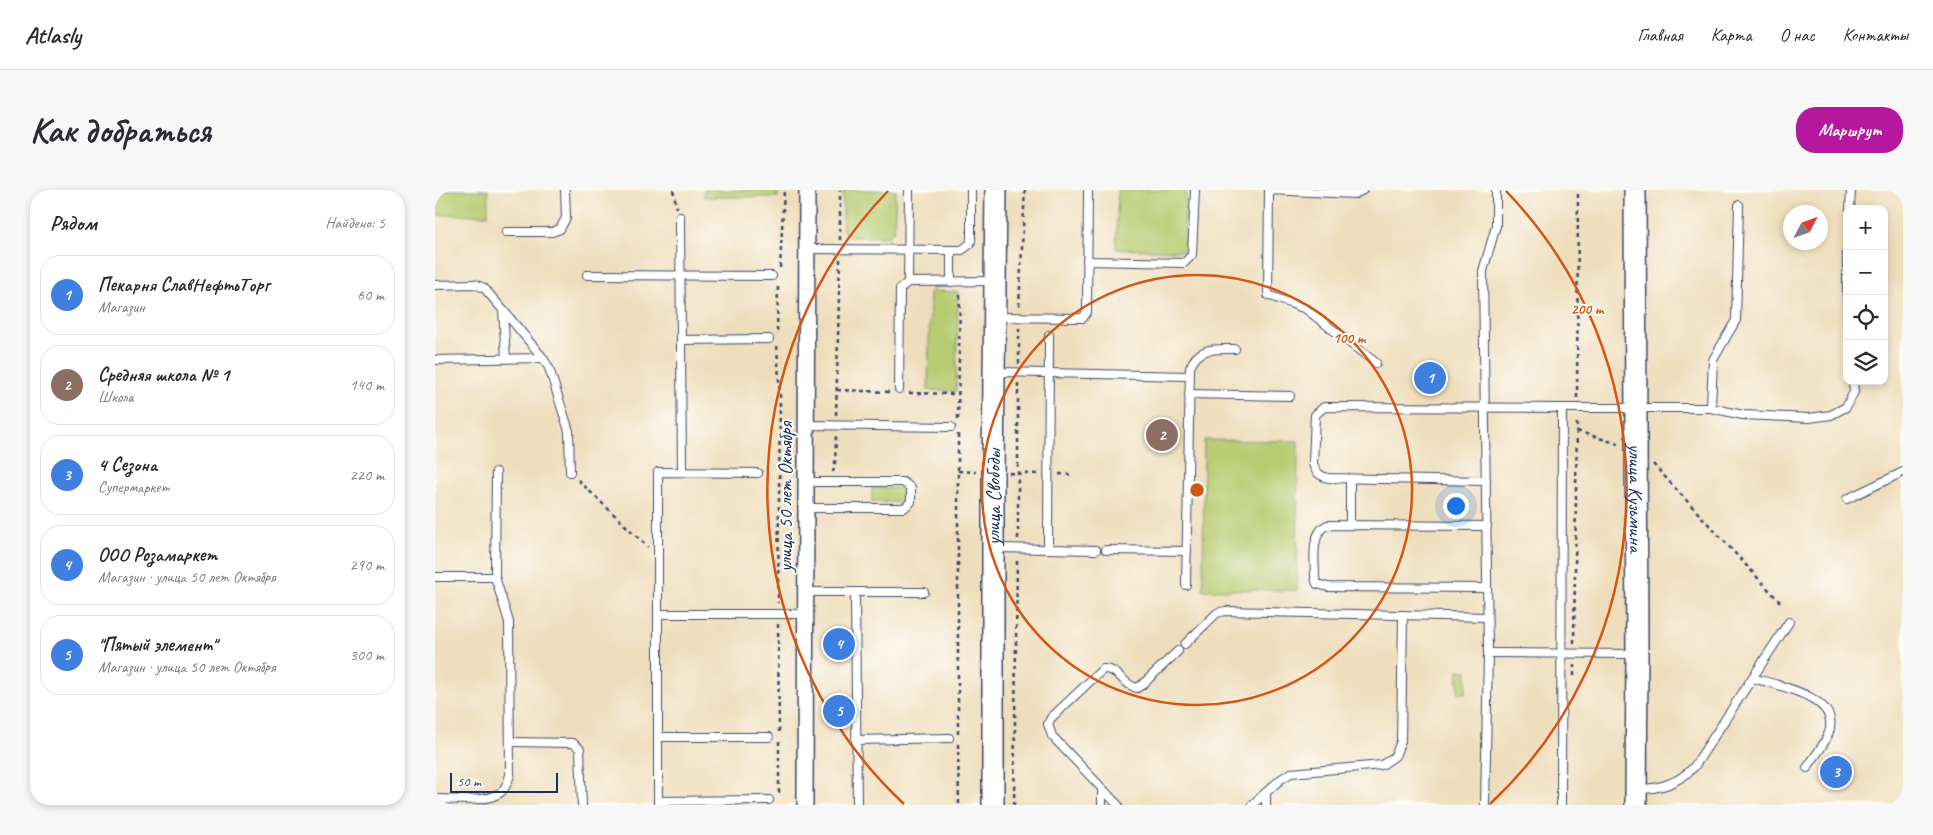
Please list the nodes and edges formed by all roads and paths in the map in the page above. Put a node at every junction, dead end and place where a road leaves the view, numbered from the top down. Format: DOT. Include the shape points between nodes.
graph roads {
  1 [pos="565,190"];
  2 [pos="673,190"];
  3 [pos="784,190"];
  4 [pos="807,190"];
  5 [pos="840,190"];
  6 [pos="909,190"];
  7 [pos="971,190"];
  8 [pos="996,190"];
  9 [pos="1025,190"];
  10 [pos="1088,190"];
  11 [pos="1195,190"];
  12 [pos="1269,190"];
  13 [pos="1363,190"];
  14 [pos="1496,190"];
  15 [pos="1578,190"];
  16 [pos="1635,190"];
  17 [pos="1851,190"];
  18 [pos="1739,205"];
  19 [pos="1850,205"];
  20 [pos="680,217"];
  21 [pos="506,232"];
  22 [pos="807,250"];
  23 [pos="840,250"];
  24 [pos="908,250"];
  25 [pos="951,250"];
  26 [pos="1087,260"];
  27 [pos="780,270"];
  28 [pos="587,275"];
  29 [pos="680,276"];
  30 [pos="775,278"];
  31 [pos="996,281"];
  32 [pos="908,282"];
  33 [pos="951,282"];
  34 [pos="960,282"];
  35 [pos="435,285"];
  36 [pos="503,310"];
  37 [pos="995,317"];
  38 [pos="1019,317"];
  39 [pos="1049,334"];
  40 [pos="777,335"];
  41 [pos="769,339"];
  42 [pos="681,340"];
  43 [pos="777,344"];
  44 [pos="1235,349"];
  45 [pos="543,358"];
  46 [pos="506,359"];
  47 [pos="435,360"];
  48 [pos="1376,363"];
  49 [pos="994,372"];
  50 [pos="1019,372"];
  51 [pos="1049,373"];
  52 [pos="1190,376"];
  53 [pos="1853,385"];
  54 [pos="899,389"];
  55 [pos="1189,394"];
  56 [pos="1290,396"];
  57 [pos="1486,408"];
  58 [pos="1562,408"];
  59 [pos="1636,408"];
  60 [pos="1711,408"];
  61 [pos="1577,409"];
  62 [pos="805,425"];
  63 [pos="954,425"];
  64 [pos="836,426"];
  65 [pos="1577,431"];
  66 [pos="958,433"];
  67 [pos="1637,455"];
  68 [pos="958,471"];
  69 [pos="496,472"];
  70 [pos="570,472"];
  71 [pos="682,472"];
  72 [pos="1903,472"];
  73 [pos="758,473"];
  74 [pos="993,473"];
  75 [pos="1018,473"];
  76 [pos="1048,474"];
  77 [pos="1070,474"];
  78 [pos="1350,479"];
  79 [pos="1486,480"];
  80 [pos="805,482"];
  81 [pos="831,482"];
  82 [pos="1847,499"];
  83 [pos="805,508"];
  84 [pos="1350,525"];
  85 [pos="1487,526"];
  86 [pos="993,548"];
  87 [pos="1017,548"];
  88 [pos="1048,549"];
  89 [pos="1096,550"];
  90 [pos="1106,550"];
  91 [pos="1187,551"];
  92 [pos="658,556"];
  93 [pos="435,577"];
  94 [pos="495,577"];
  95 [pos="1186,585"];
  96 [pos="1487,588"];
  97 [pos="804,592"];
  98 [pos="855,592"];
  99 [pos="924,592"];
  100 [pos="1780,602"];
  101 [pos="658,614"];
  102 [pos="778,614"];
  103 [pos="804,614"];
  104 [pos="1403,615"];
  105 [pos="1487,617"];
  106 [pos="1789,622"];
  107 [pos="1185,644"];
  108 [pos="1178,651"];
  109 [pos="1488,653"];
  110 [pos="1561,653"];
  111 [pos="1574,653"];
  112 [pos="1637,654"];
  113 [pos="1574,676"];
  114 [pos="1752,678"];
  115 [pos="658,737"];
  116 [pos="769,737"];
  117 [pos="949,738"];
  118 [pos="856,740"];
  119 [pos="510,742"];
  120 [pos="1807,768"];
  121 [pos="1102,789"];
  122 [pos="1266,793"];
  123 [pos="1636,797"];
  124 [pos="435,799"];
  125 [pos="769,800"];
  126 [pos="462,802"];
  127 [pos="658,803"];
  128 [pos="582,805"];
  129 [pos="779,805"];
  130 [pos="805,805"];
  131 [pos="857,805"];
  132 [pos="959,805"];
  133 [pos="993,805"];
  134 [pos="1015,805"];
  135 [pos="1102,805"];
  136 [pos="1118,805"];
  137 [pos="1252,805"];
  138 [pos="1266,805"];
  139 [pos="1485,805"];
  140 [pos="1561,805"];
  1 -- 21 [label="lane" via="566,218 560,229 552,232"];
  2 -- 20 [label="path"];
  3 -- 27 [label="path"];
  4 -- 22 [label="street, улица 50 лет Октября"];
  5 -- 23 [label="path"];
  6 -- 24 [label="lane"];
  7 -- 25 [label="lane" via="970,244 962,250"];
  8 -- 31 [label="main road, улица Свободы"];
  9 -- 38 [label="path"];
  10 -- 26 [label="lane"];
  11 -- 26 [label="lane" via="1192,255 1189,260"];
  12 -- 13 [label="lane" via="1355,194"];
  12 -- 48 [label="lane" via="1268,295 1306,309"];
  14 -- 57 [label="lane" via="1496,226 1483,271"];
  15 -- 61 [label="path"];
  16 -- 59 [label="main road, улица Кузьмина"];
  17 -- 19 [label="lane"];
  18 -- 60 [label="lane" via="1736,320 1713,360"];
  20 -- 29 [label="lane"];
  22 -- 23 [label="lane"];
  22 -- 62 [label="street, улица 50 лет Октября"];
  23 -- 24 [label="lane"];
  23 -- 64 [label="path"];
  24 -- 25 [label="lane"];
  24 -- 32 [label="lane"];
  25 -- 33 [label="lane"];
  26 -- 38 [label="lane" via="1087,312 1083,318"];
  28 -- 29 [label="lane"];
  29 -- 30 [label="lane"];
  29 -- 42 [label="lane"];
  30 -- 40 [label="path"];
  31 -- 34 [label="lane"];
  31 -- 37 [label="main road, улица Свободы"];
  32 -- 33 [label="lane"];
  32 -- 54 [label="lane" via="899,289"];
  33 -- 34 [label="lane"];
  34 -- 63 [label="path"];
  35 -- 36 [label="lane" via="475,284 484,288"];
  36 -- 45 [label="lane"];
  36 -- 46 [label="lane"];
  37 -- 38 [label="lane"];
  37 -- 49 [label="main road, улица Свободы"];
  38 -- 50 [label="path"];
  39 -- 51 [label="lane"];
  41 -- 42 [label="lane"];
  42 -- 71 [label="lane"];
  43 -- 102 [label="path"];
  44 -- 52 [label="lane" via="1202,351 1192,363"];
  45 -- 46 [label="lane"];
  45 -- 70 [label="lane" via="569,431"];
  46 -- 47 [label="lane"];
  49 -- 50 [label="lane"];
  49 -- 74 [label="main road, улица Свободы"];
  50 -- 51 [label="lane"];
  50 -- 75 [label="path"];
  51 -- 52 [label="lane"];
  51 -- 76 [label="lane"];
  52 -- 55 [label="lane"];
  53 -- 60 [label="lane" via="1852,399 1846,407 1831,415 1809,418 1743,415"];
  55 -- 56 [label="lane"];
  55 -- 91 [label="lane"];
  57 -- 58 [label="lane"];
  57 -- 78 [label="lane" via="1324,407 1318,410 1313,419 1315,471 1328,478"];
  57 -- 79 [label="lane"];
  58 -- 61 [label="lane"];
  58 -- 110 [label="lane"];
  59 -- 60 [label="lane"];
  59 -- 61 [label="lane"];
  59 -- 67 [label="main road, улица Кузьмина"];
  61 -- 65 [label="path"];
  62 -- 64 [label="lane"];
  62 -- 80 [label="street, улица 50 лет Октября"];
  63 -- 64 [label="lane"];
  64 -- 81 [label="path"];
  65 -- 67 [label="path" via="1610,440"];
  65 -- 111 [label="path"];
  66 -- 68 [label="path"];
  67 -- 100 [label="path" via="1656,465"];
  67 -- 112 [label="main road, улица Кузьмина"];
  68 -- 74 [label="path"];
  68 -- 132 [label="path"];
  69 -- 94 [label="lane"];
  70 -- 92 [label="path"];
  71 -- 73 [label="lane"];
  71 -- 92 [label="lane" via="658,472"];
  72 -- 82 [label="lane"];
  74 -- 75 [label="path"];
  74 -- 86 [label="main road, улица Свободы"];
  75 -- 76 [label="path"];
  75 -- 87 [label="path"];
  76 -- 77 [label="path"];
  76 -- 88 [label="lane"];
  78 -- 79 [label="lane"];
  78 -- 84 [label="lane"];
  79 -- 85 [label="lane"];
  80 -- 81 [label="lane"];
  80 -- 83 [label="street, улица 50 лет Октября"];
  81 -- 83 [label="lane" via="903,482 911,488 911,502 904,508"];
  83 -- 97 [label="street, улица 50 лет Октября"];
  84 -- 85 [label="lane"];
  84 -- 96 [label="lane" via="1327,525 1318,532 1317,584"];
  85 -- 96 [label="lane"];
  86 -- 87 [label="lane"];
  86 -- 133 [label="main road, улица Свободы"];
  87 -- 88 [label="lane"];
  87 -- 134 [label="path"];
  88 -- 89 [label="lane"];
  90 -- 91 [label="lane"];
  91 -- 95 [label="lane"];
  92 -- 101 [label="lane"];
  93 -- 94 [label="lane"];
  94 -- 119 [label="lane" via="509,622"];
  96 -- 105 [label="lane"];
  97 -- 98 [label="lane"];
  97 -- 103 [label="street, улица 50 лет Октября"];
  98 -- 99 [label="lane"];
  98 -- 118 [label="lane"];
  101 -- 102 [label="lane"];
  101 -- 115 [label="lane"];
  102 -- 103 [label="lane"];
  102 -- 129 [label="path"];
  103 -- 130 [label="street, улица 50 лет Октября"];
  104 -- 105 [label="lane"];
  104 -- 107 [label="lane" via="1225,611 1217,613"];
  104 -- 122 [label="lane" via="1401,741 1395,756 1382,765 1295,772 1281,778"];
  105 -- 109 [label="lane"];
  106 -- 114 [label="lane"];
  108 -- 121 [label="lane" via="1137,688 1112,670 1103,669 1051,718 1048,724 1052,736"];
  109 -- 110 [label="lane"];
  109 -- 139 [label="lane"];
  110 -- 111 [label="lane"];
  110 -- 140 [label="lane"];
  111 -- 112 [label="lane"];
  111 -- 113 [label="path"];
  112 -- 123 [label="main road, улица Кузьмина"];
  114 -- 120 [label="lane" via="1805,694 1828,712 1831,726 1828,736"];
  114 -- 123 [label="lane" via="1694,767 1664,788"];
  115 -- 116 [label="lane"];
  115 -- 127 [label="lane"];
  117 -- 118 [label="lane"];
  118 -- 131 [label="lane"];
  119 -- 126 [label="lane" via="507,785 499,794"];
  119 -- 128 [label="lane" via="573,743 580,749"];
  121 -- 135 [label="lane"];
  121 -- 136 [label="lane"];
  122 -- 137 [label="lane"];
  122 -- 138 [label="lane"];
  124 -- 126 [label="lane"];
  125 -- 127 [label="lane"];
}
